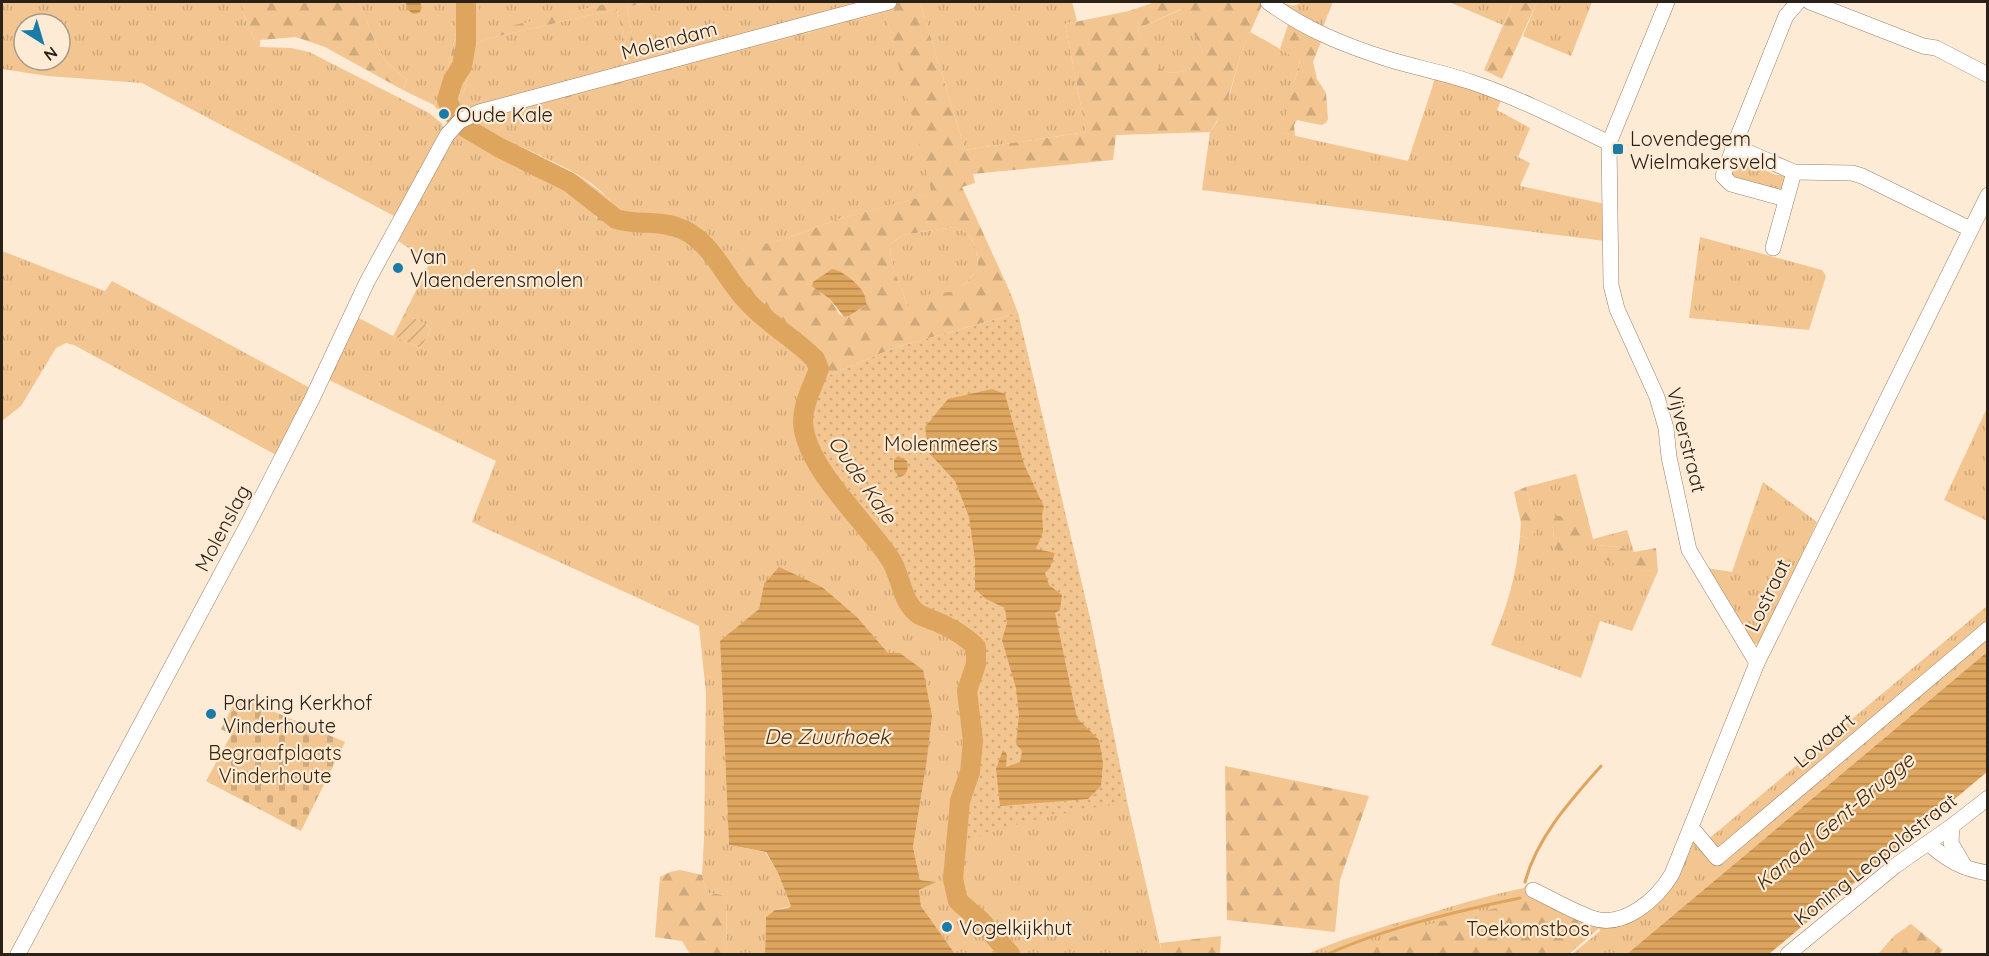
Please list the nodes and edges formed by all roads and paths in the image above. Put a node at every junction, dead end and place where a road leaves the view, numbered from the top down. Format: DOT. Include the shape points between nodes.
graph roads {
  1 [pos="889,2"];
  2 [pos="1268,2"];
  3 [pos="1667,2"];
  4 [pos="1798,2"];
  5 [pos="1810,2"];
  6 [pos="1988,75"];
  7 [pos="460,121"];
  8 [pos="1609,143"];
  9 [pos="1734,146"];
  10 [pos="1794,172"];
  11 [pos="1988,195"];
  12 [pos="1786,200"];
  13 [pos="1971,229"];
  14 [pos="1773,248"];
  15 [pos="1988,629"];
  16 [pos="1757,663"];
  17 [pos="1988,798"];
  18 [pos="1952,826"];
  19 [pos="1690,830"];
  20 [pos="1928,843"];
  21 [pos="1965,867"];
  22 [pos="1988,873"];
  23 [pos="1533,890"];
  24 [pos="18,954"];
  25 [pos="1788,954"];
  1 -- 7 [label="street, Molendam" via="479,112"];
  2 -- 8 [label="street" via="1326,38 1515,98"];
  3 -- 8 [label="street"];
  4 -- 9 [label="street" via="1786,16"];
  5 -- 6 [label="street" via="1936,48"];
  7 -- 24 [label="street, Molenslag" via="447,135 367,282 250,520"];
  8 -- 16 [label="street, Vijverstraat" via="1611,285 1617,309 1657,397 1689,550"];
  9 -- 10 [label="street"];
  9 -- 12 [label="street" via="1725,179"];
  10 -- 12 [label="street"];
  10 -- 13 [label="street" via="1852,173"];
  11 -- 13 [label="street, Lostraat"];
  12 -- 14 [label="street"];
  13 -- 16 [label="street, Lostraat"];
  15 -- 19 [label="street, Lovaart" via="1718,858"];
  16 -- 19 [label="street, Lostraat"];
  17 -- 18 [label="street, Koning Leopoldstraat"];
  18 -- 20 [label="street, Koning Leopoldstraat"];
  18 -- 21 [label="street" via="1951,843"];
  19 -- 23 [label="street, Lostraat" via="1665,886 1642,908 1617,919 1593,919"];
  20 -- 21 [label="street" via="1947,860"];
  20 -- 25 [label="street, Koning Leopoldstraat"];
  21 -- 22 [label="street"];
}
